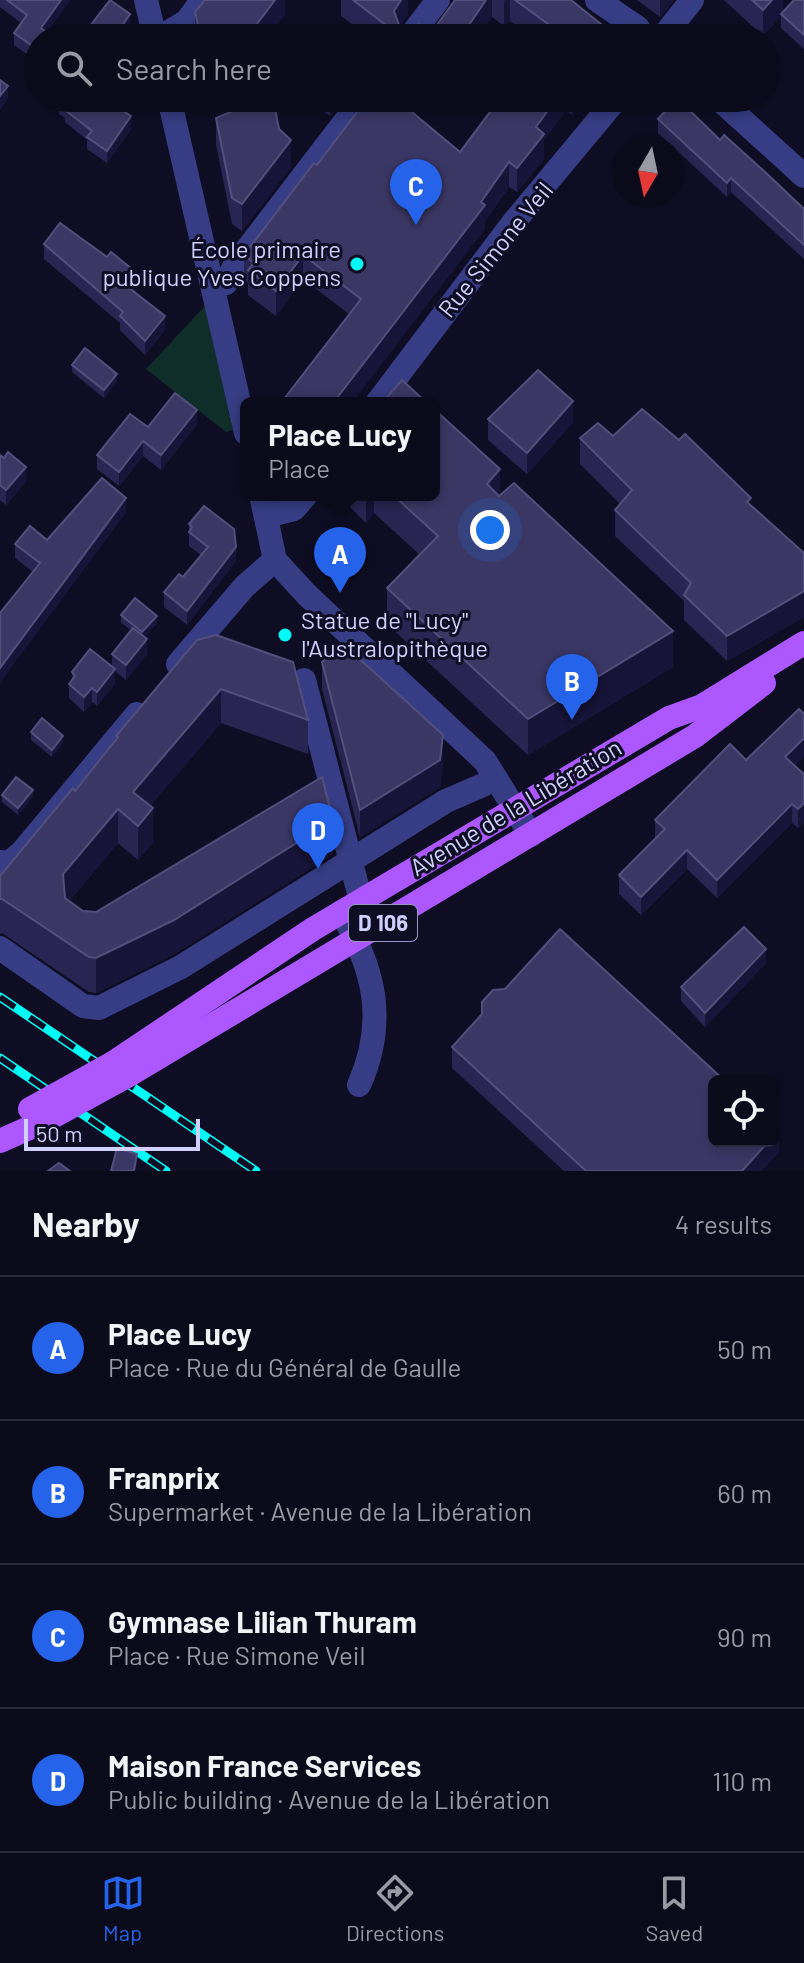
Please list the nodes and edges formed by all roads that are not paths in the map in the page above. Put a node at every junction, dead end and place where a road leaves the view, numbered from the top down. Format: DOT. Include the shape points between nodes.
graph roads {
  1 [pos="146,0"];
  2 [pos="202,0"];
  3 [pos="438,0"];
  4 [pos="597,0"];
  5 [pos="692,0"];
  6 [pos="153,24"];
  7 [pos="182,24"];
  8 [pos="420,24"];
  9 [pos="632,24"];
  10 [pos="673,24"];
  11 [pos="172,112"];
  12 [pos="352,112"];
  13 [pos="605,112"];
  14 [pos="733,112"];
  15 [pos="804,176"];
  16 [pos="214,286"];
  17 [pos="382,397"];
  18 [pos="240,405"];
  19 [pos="301,501"];
  20 [pos="263,506"];
  21 [pos="275,560"];
  22 [pos="351,636"];
  23 [pos="804,643"];
  24 [pos="804,659"];
  25 [pos="320,669"];
  26 [pos="275,671"];
  27 [pos="483,785"];
  28 [pos="515,809"];
  29 [pos="531,835"];
  30 [pos="0,862"];
  31 [pos="348,862"];
  32 [pos="351,906"];
  33 [pos="357,938"];
  34 [pos="0,948"];
  35 [pos="121,1069"];
  36 [pos="359,1085"];
  37 [pos="37,1115"];
  38 [pos="0,1127"];
  39 [pos="0,1141"];
  1 -- 6 [label="street"];
  2 -- 7 [label="street"];
  3 -- 8 [label="street"];
  4 -- 9 [label="street"];
  5 -- 10 [label="street"];
  11 -- 16 [label="street"];
  12 -- 16 [label="street" via="226,283"];
  13 -- 17 [label="street, Rue Simone Veil" via="513,223"];
  14 -- 15 [label="street"];
  16 -- 18 [label="street"];
  19 -- 20 [label="street" via="294,509"];
  20 -- 21 [label="street"];
  21 -- 22 [label="street"];
  21 -- 30 [label="street" via="245,586 210,644 155,693 23,851 9,863"];
  22 -- 25 [label="street"];
  22 -- 28 [label="street" via="485,761"];
  23 -- 28 [label="main road, Avenue de la Libération / D 106"];
  24 -- 29 [label="main road, Avenue de la Libération / D 106" via="695,736"];
  25 -- 26 [label="street"];
  25 -- 31 [label="street"];
  27 -- 31 [label="street" via="446,801"];
  28 -- 29 [label="street"];
  28 -- 32 [label="main road, Avenue de la Libération / D 106"];
  29 -- 33 [label="main road, Avenue de la Libération / D 106"];
  31 -- 32 [label="street"];
  31 -- 34 [label="street" via="181,967 99,1008 83,1006"];
  32 -- 33 [label="street"];
  32 -- 35 [label="main road, Avenue de la Libération / D 106"];
  33 -- 35 [label="main road, Avenue de la Libération / D 106"];
  33 -- 36 [label="street" via="375,1004 376,1035"];
  35 -- 37 [label="main road, D 106, bridge"];
  37 -- 38 [label="main road, D 106"];
  37 -- 39 [label="main road, D 106"];
}
